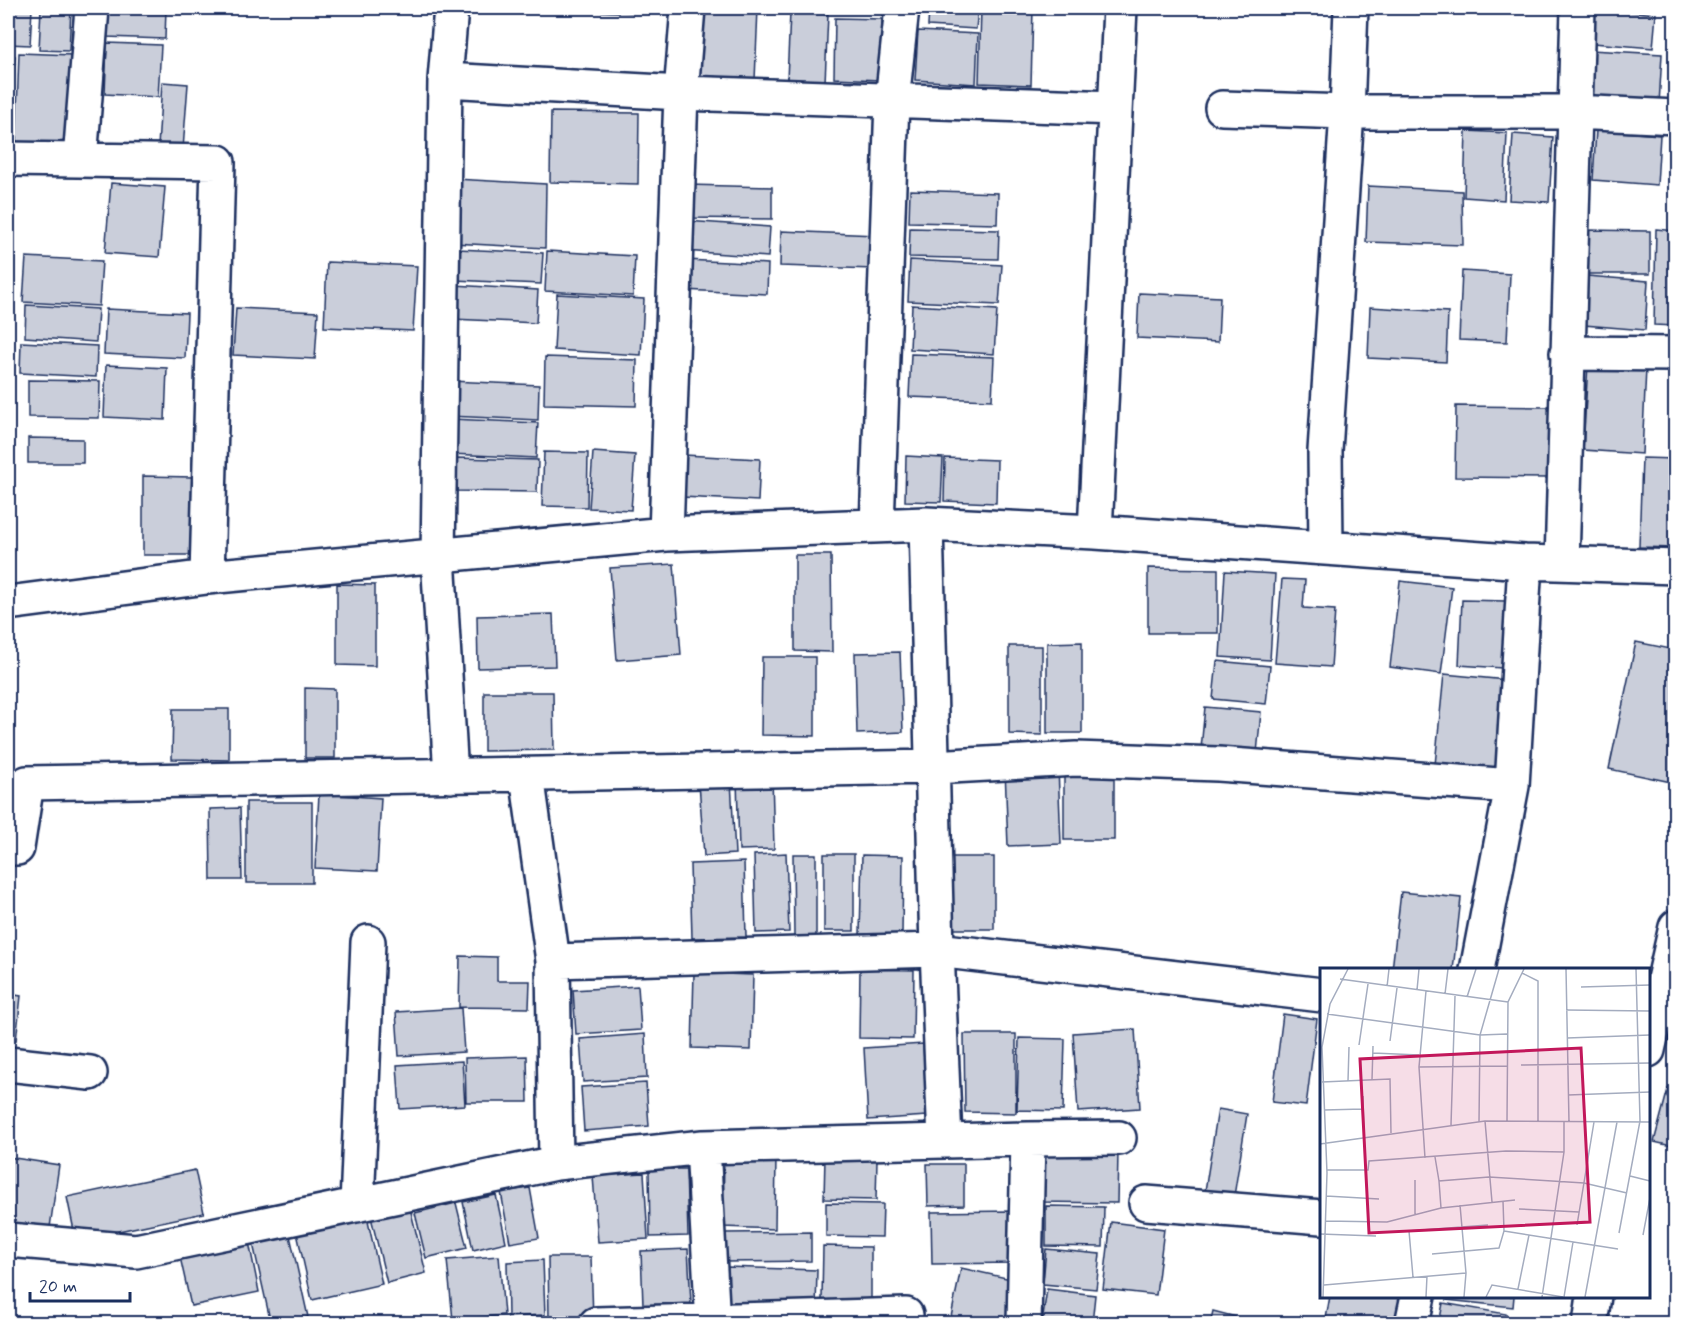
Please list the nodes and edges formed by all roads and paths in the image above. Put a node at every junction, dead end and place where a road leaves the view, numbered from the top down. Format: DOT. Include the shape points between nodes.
graph roads {
  1 [pos="92,8"];
  2 [pos="451,8"];
  3 [pos="688,8"];
  4 [pos="902,8"];
  5 [pos="1120,8"];
  6 [pos="1351,8"];
  7 [pos="1578,8"];
  8 [pos="445,80"];
  9 [pos="681,93"];
  10 [pos="892,101"];
  11 [pos="1115,108"];
  12 [pos="1222,108"];
  13 [pos="1347,112"];
  14 [pos="1574,112"];
  15 [pos="1676,117"];
  16 [pos="8,159"];
  17 [pos="80,160"];
  18 [pos="1567,353"];
  19 [pos="1676,354"];
  20 [pos="926,524"];
  21 [pos="877,526"];
  22 [pos="1095,532"];
  23 [pos="666,534"];
  24 [pos="1326,548"];
  25 [pos="438,556"];
  26 [pos="1525,562"];
  27 [pos="1562,563"];
  28 [pos="1676,567"];
  29 [pos="207,577"];
  30 [pos="8,603"];
  31 [pos="933,767"];
  32 [pos="527,775"];
  33 [pos="451,776"];
  34 [pos="1512,786"];
  35 [pos="8,848"];
  36 [pos="1676,927"];
  37 [pos="368,942"];
  38 [pos="937,950"];
  39 [pos="553,961"];
  40 [pos="1477,968"];
  41 [pos="1320,995"];
  42 [pos="1656,1040"];
  43 [pos="8,1064"];
  44 [pos="90,1073"];
  45 [pos="1028,1138"];
  46 [pos="1119,1138"];
  47 [pos="945,1141"];
  48 [pos="703,1147"];
  49 [pos="556,1163"];
  50 [pos="1146,1203"];
  51 [pos="357,1205"];
  52 [pos="1320,1217"];
  53 [pos="8,1240"];
  54 [pos="1418,1298"];
  55 [pos="1594,1298"];
  56 [pos="906,1315"];
  57 [pos="713,1322"];
  58 [pos="596,1323"];
  59 [pos="1024,1323"];
  60 [pos="1412,1323"];
  61 [pos="1590,1323"];
  1 -- 17 [label="street"];
  2 -- 8 [label="street"];
  3 -- 9 [label="street"];
  4 -- 10 [label="street"];
  5 -- 11 [label="street"];
  6 -- 13 [label="street"];
  7 -- 14 [label="street"];
  8 -- 9 [label="street"];
  8 -- 25 [label="street"];
  9 -- 10 [label="street"];
  9 -- 23 [label="street"];
  10 -- 11 [label="street"];
  10 -- 21 [label="street"];
  11 -- 22 [label="street"];
  12 -- 13 [label="street"];
  13 -- 14 [label="street"];
  13 -- 24 [label="street" via="1325,451"];
  14 -- 15 [label="street"];
  14 -- 18 [label="street"];
  16 -- 17 [label="street"];
  17 -- 29 [label="street" via="218,162"];
  18 -- 19 [label="street"];
  18 -- 27 [label="street"];
  20 -- 21 [label="street"];
  20 -- 22 [label="street"];
  20 -- 31 [label="street"];
  21 -- 23 [label="street"];
  22 -- 24 [label="street"];
  23 -- 25 [label="street"];
  24 -- 26 [label="street"];
  25 -- 29 [label="street"];
  25 -- 33 [label="street"];
  26 -- 27 [label="street"];
  26 -- 34 [label="street"];
  27 -- 28 [label="street"];
  29 -- 30 [label="street"];
  31 -- 32 [label="street"];
  31 -- 34 [label="street" via="1076,759 1218,764"];
  31 -- 38 [label="street"];
  32 -- 33 [label="street"];
  32 -- 39 [label="street"];
  33 -- 35 [label="street" via="27,783 17,848"];
  34 -- 40 [label="street"];
  36 -- 42 [label="street"];
  37 -- 51 [label="street"];
  38 -- 39 [label="street"];
  38 -- 41 [label="street"];
  38 -- 47 [label="street"];
  39 -- 49 [label="street"];
  43 -- 44 [label="street"];
  45 -- 46 [label="street"];
  45 -- 47 [label="street"];
  45 -- 59 [label="street"];
  47 -- 48 [label="street"];
  48 -- 49 [label="street"];
  48 -- 57 [label="street"];
  49 -- 51 [label="street"];
  50 -- 52 [label="street"];
  51 -- 53 [label="street" via="136,1251"];
  54 -- 60 [label="street"];
  55 -- 61 [label="street"];
  56 -- 57 [label="street"];
  57 -- 58 [label="street"];
}
